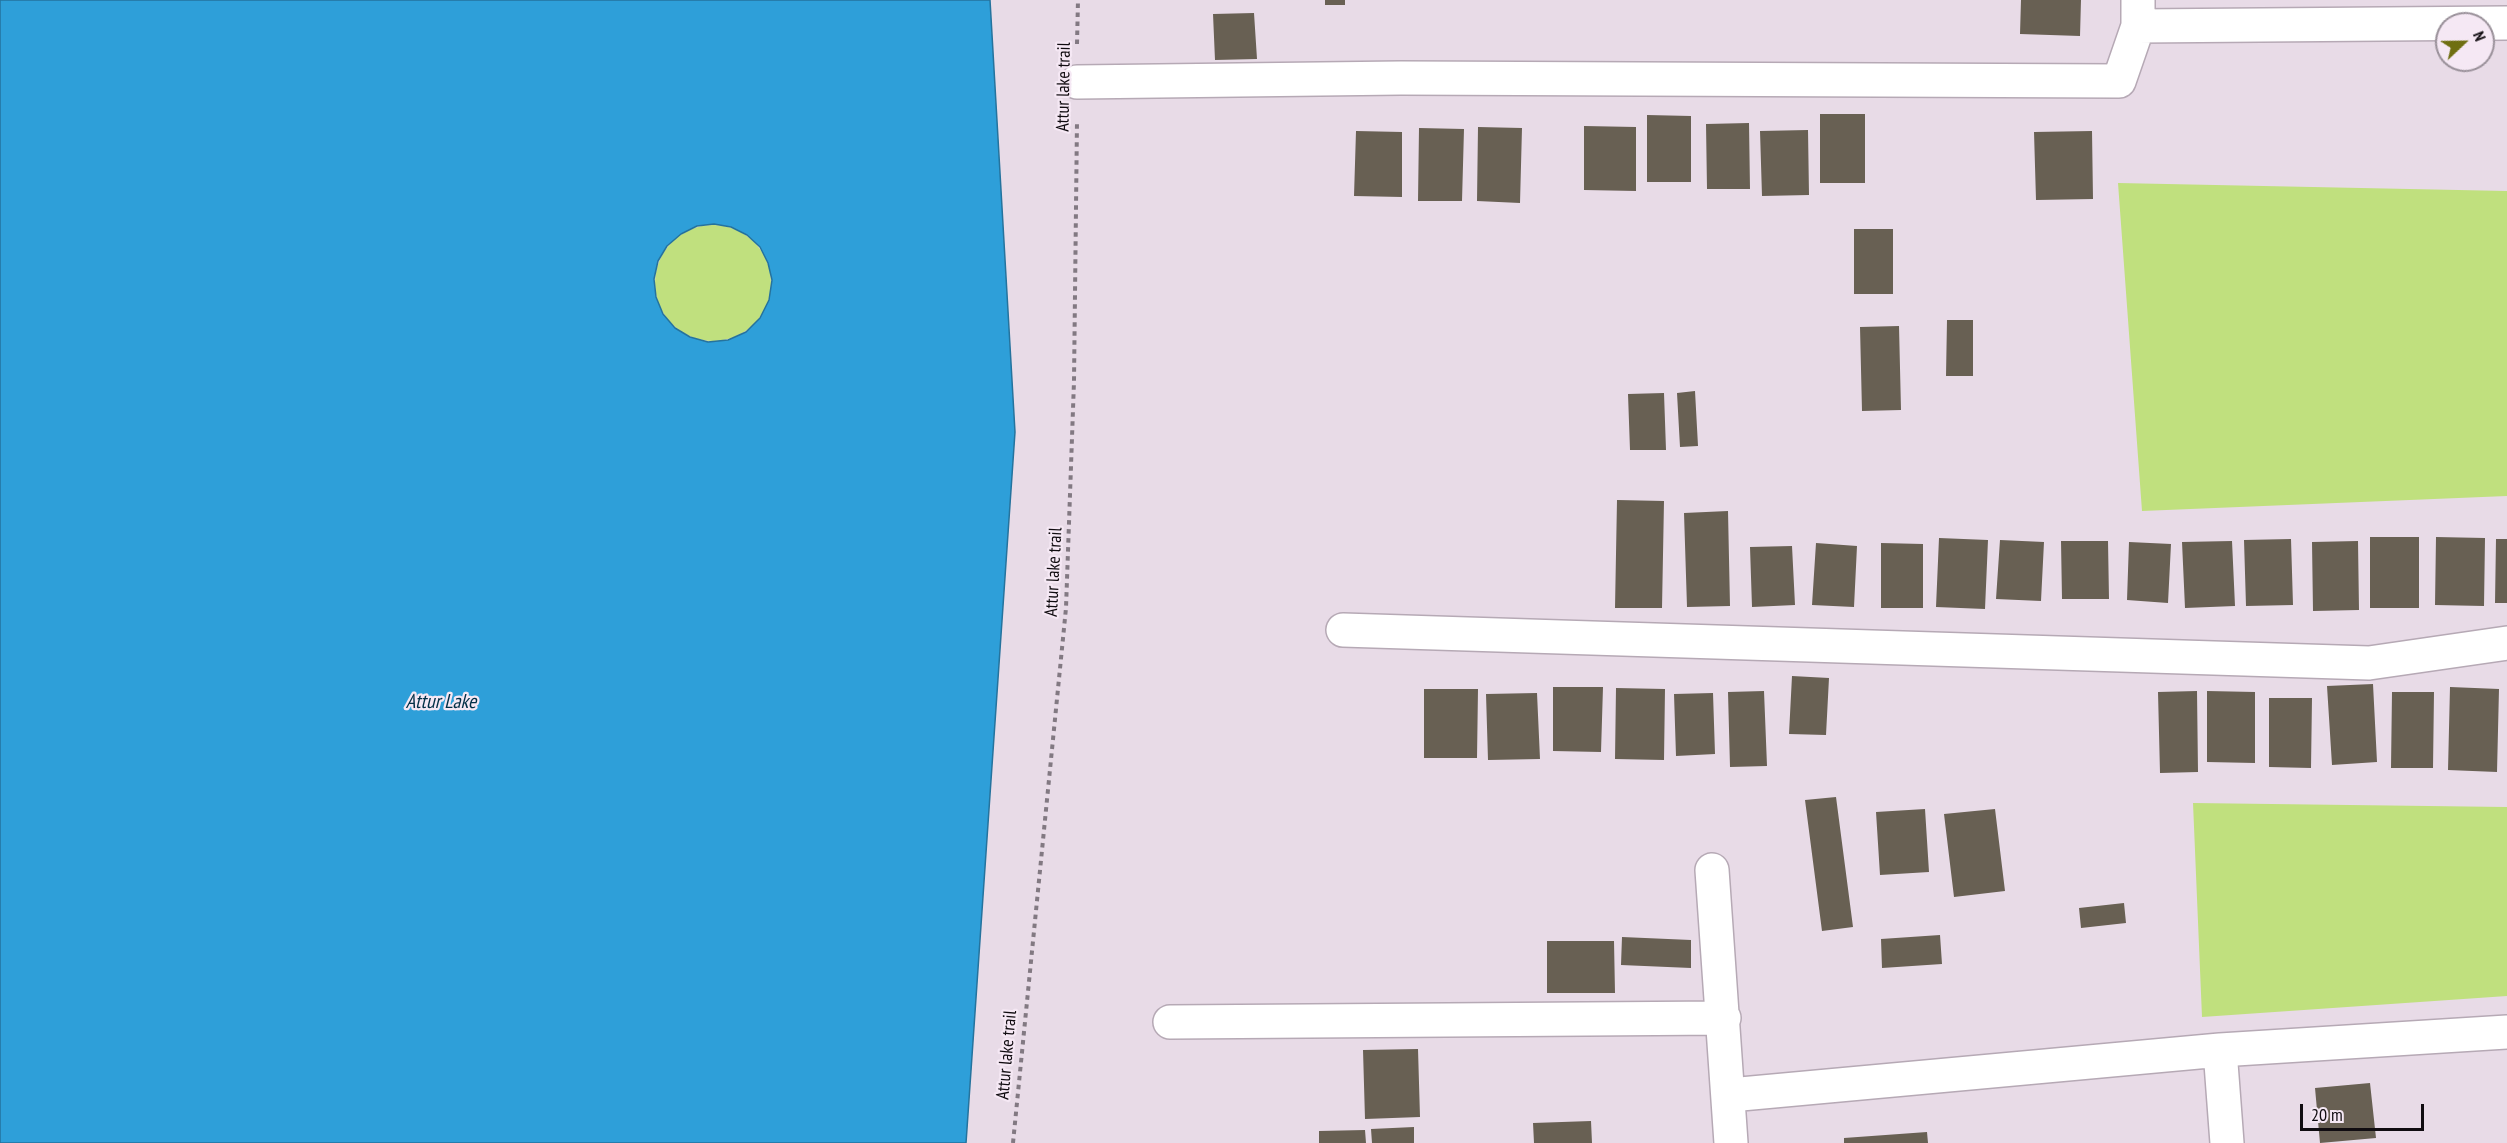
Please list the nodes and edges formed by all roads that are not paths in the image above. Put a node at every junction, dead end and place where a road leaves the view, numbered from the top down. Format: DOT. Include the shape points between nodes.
graph roads {
  1 [pos="2138,13"];
  2 [pos="2507,23"];
  3 [pos="1077,82"];
  4 [pos="1343,630"];
  5 [pos="2507,643"];
  6 [pos="1712,870"];
  7 [pos="1724,1018"];
  8 [pos="1170,1022"];
  9 [pos="2507,1032"];
  10 [pos="2220,1050"];
  11 [pos="1730,1095"];
  12 [pos="1731,1143"];
  13 [pos="2227,1143"];
  1 -- 2 [label="street"];
  1 -- 3 [label="street" via="2119,81 1401,78"];
  4 -- 5 [label="street" via="2369,663"];
  6 -- 7 [label="street"];
  7 -- 8 [label="street"];
  7 -- 11 [label="street"];
  9 -- 10 [label="street"];
  10 -- 11 [label="street"];
  10 -- 13 [label="street"];
  11 -- 12 [label="street"];
}
